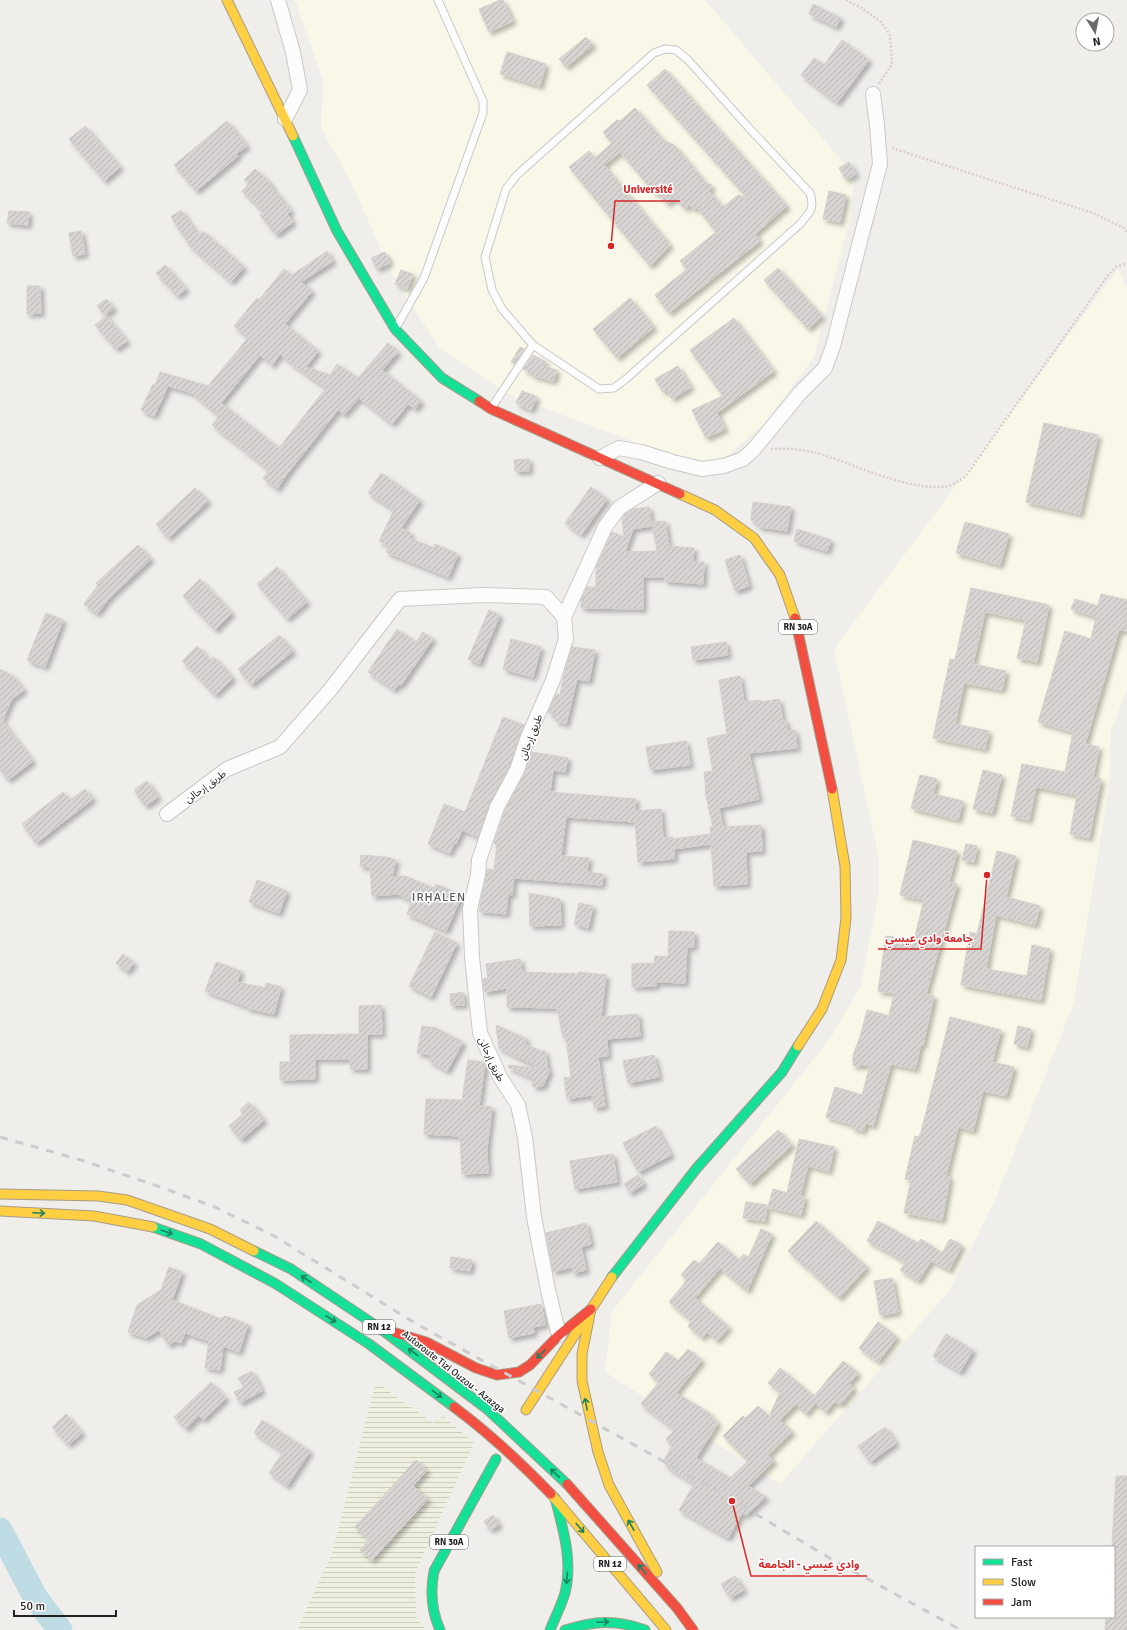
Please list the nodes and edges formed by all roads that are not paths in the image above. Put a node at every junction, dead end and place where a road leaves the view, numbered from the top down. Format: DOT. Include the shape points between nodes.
graph roads {
  1 [pos="227,0"];
  2 [pos="278,0"];
  3 [pos="438,0"];
  4 [pos="873,94"];
  5 [pos="285,119"];
  6 [pos="394,329"];
  7 [pos="533,345"];
  8 [pos="491,409"];
  9 [pos="600,458"];
  10 [pos="658,483"];
  11 [pos="564,617"];
  12 [pos="167,814"];
  13 [pos="0,1194"];
  14 [pos="0,1211"];
  15 [pos="591,1309"];
  16 [pos="381,1329"];
  17 [pos="559,1335"];
  18 [pos="526,1410"];
  19 [pos="496,1459"];
  20 [pos="555,1498"];
  21 [pos="677,1608"];
  22 [pos="440,1630"];
  23 [pos="550,1630"];
  24 [pos="566,1630"];
  25 [pos="645,1630"];
  26 [pos="666,1630"];
  27 [pos="693,1630"];
  1 -- 5 [label="main road, RN 30A"];
  2 -- 5 [label="street" via="293,52 300,90"];
  3 -- 6 [label="lane" via="483,101 483,113 424,278"];
  4 -- 9 [label="street" via="880,164 825,368 743,459 724,466 702,469 619,448"];
  5 -- 6 [label="main road, RN 30A" via="337,231"];
  6 -- 8 [label="main road, RN 30A" via="442,378"];
  7 -- 7 [label="lane" via="502,309 492,290 485,257 506,189 517,175 654,53 665,49 676,50 810,193 812,211 800,225 614,388 599,388"];
  7 -- 8 [label="lane"];
  8 -- 9 [label="main road, RN 30A"];
  9 -- 10 [label="main road, RN 30A"];
  10 -- 11 [label="street" via="619,508 605,527"];
  10 -- 15 [label="main road, RN 30A" via="716,510 754,538 780,575 794,611 833,794 845,866 846,918 841,960 822,1009 782,1072 696,1169 618,1267"];
  11 -- 12 [label="street, طريق إرحالن" via="546,597 483,595 400,599 330,690 280,747 227,769"];
  11 -- 17 [label="street, طريق إرحالن" via="564,646 517,770 497,807 480,860 470,909 480,1033 500,1077 518,1105 525,1137 534,1217"];
  16 -- 13 [label="main road, Autoroute Tizi Ouzou - Azazga / RN 12, one-way" via="291,1269 210,1229 153,1208 127,1200 98,1196"];
  14 -- 20 [label="main road, RN 12, one-way" via="125,1220 201,1244 276,1284 370,1344 478,1425 519,1461"];
  15 -- 17 [label="main road"];
  15 -- 18 [label="main road, RN 30A"];
  21 -- 15 [label="main road, one-way" via="609,1485 598,1452 582,1381 582,1354"];
  17 -- 16 [label="main road, one-way" via="530,1365 519,1372 497,1375 476,1368 426,1342"];
  21 -- 16 [label="main road, Autoroute Tizi Ouzou - Azazga / RN 12, one-way" via="566,1483 487,1409"];
  19 -- 22 [label="main road, RN 30A" via="434,1571 430,1586 430,1602"];
  20 -- 23 [label="main road, one-way" via="563,1528 568,1567 566,1586"];
  20 -- 26 [label="main road, RN 12, one-way"];
  21 -- 27 [label="main road, Autoroute Tizi Ouzou - Azazga / RN 12"];
  24 -- 25 [label="main road, one-way" via="588,1623 614,1621"];
}
